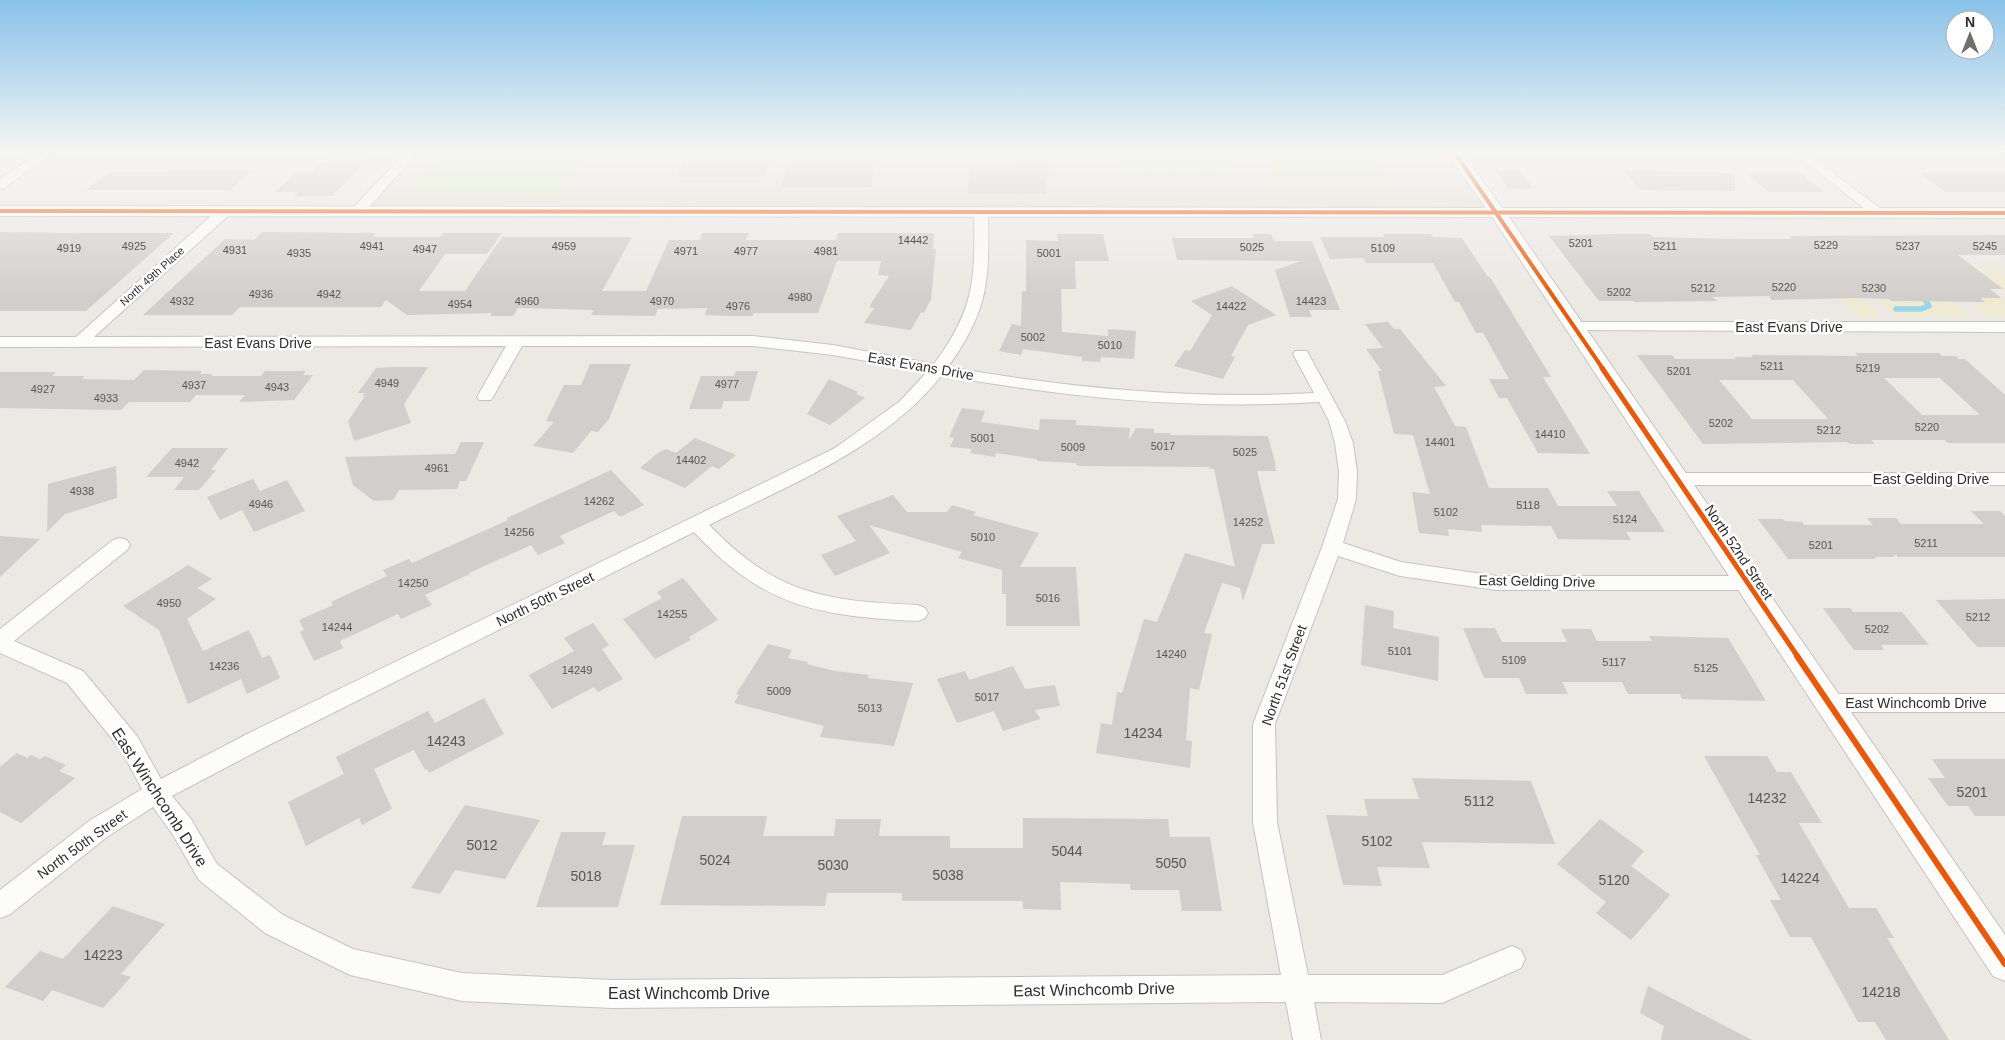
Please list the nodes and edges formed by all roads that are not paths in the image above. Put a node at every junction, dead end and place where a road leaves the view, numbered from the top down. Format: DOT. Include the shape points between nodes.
graph roads {
  1 [pos="367,202"];
  2 [pos="1490,202"];
  3 [pos="1864,202"];
  4 [pos="0,210"];
  5 [pos="225,211"];
  6 [pos="358,211"];
  7 [pos="981,211"];
  8 [pos="1497,212"];
  9 [pos="1879,213"];
  10 [pos="2005,213"];
  11 [pos="2005,326"];
  12 [pos="1574,327"];
  13 [pos="0,342"];
  14 [pos="80,342"];
  15 [pos="516,342"];
  16 [pos="1301,354"];
  17 [pos="937,369"];
  18 [pos="485,397"];
  19 [pos="1325,397"];
  20 [pos="1676,479"];
  21 [pos="2005,479"];
  22 [pos="697,524"];
  23 [pos="120,546"];
  24 [pos="1332,548"];
  25 [pos="1747,583"];
  26 [pos="918,613"];
  27 [pos="0,642"];
  28 [pos="1828,702"];
  29 [pos="2005,702"];
  30 [pos="156,793"];
  31 [pos="0,906"];
  32 [pos="1512,959"];
  33 [pos="2005,964"];
  34 [pos="1297,988"];
  35 [pos="1307,1040"];
  1 -- 6 [label="street"];
  2 -- 8 [label="street, North 52nd Street"];
  3 -- 9 [label="street"];
  4 -- 5 [label="street"];
  5 -- 6 [label="street"];
  5 -- 14 [label="street, North 49th Place"];
  6 -- 7 [label="street"];
  7 -- 8 [label="street"];
  7 -- 17 [label="street, North 50th Street" via="976,301 966,328"];
  8 -- 9 [label="street"];
  8 -- 12 [label="street, North 52nd Street"];
  9 -- 10 [label="street"];
  11 -- 12 [label="street, East Evans Drive"];
  12 -- 20 [label="street, North 52nd Street"];
  13 -- 14 [label="street, East Evans Drive"];
  14 -- 15 [label="street, East Evans Drive"];
  15 -- 17 [label="street, East Evans Drive" via="753,341 813,346"];
  15 -- 18 [label="street"];
  16 -- 19 [label="street, North 51st Street"];
  17 -- 19 [label="street, East Evans Drive" via="1094,394 1236,401"];
  17 -- 22 [label="street, North 50th Street" via="907,404 842,452"];
  19 -- 24 [label="street, North 51st Street" via="1344,443 1348,472 1347,499"];
  20 -- 21 [label="street, East Gelding Drive"];
  20 -- 25 [label="street, North 52nd Street"];
  22 -- 26 [label="street" via="748,570 785,592 831,605"];
  22 -- 30 [label="street, North 50th Street"];
  23 -- 27 [label="street, East Winchcomb Drive"];
  24 -- 25 [label="street, East Gelding Drive" via="1400,569 1496,583"];
  24 -- 34 [label="street, North 51st Street" via="1264,724 1265,822"];
  25 -- 28 [label="street, North 52nd Street"];
  27 -- 30 [label="street, East Winchcomb Drive" via="75,676 129,743"];
  28 -- 29 [label="street, East Winchcomb Drive"];
  28 -- 33 [label="street, North 52nd Street"];
  30 -- 31 [label="street, North 50th Street" via="98,829"];
  30 -- 34 [label="street, East Winchcomb Drive" via="208,872 274,924 350,962 462,987 613,994"];
  32 -- 34 [label="street, East Winchcomb Drive" via="1442,989"];
  34 -- 35 [label="street, North 51st Street"];
}
